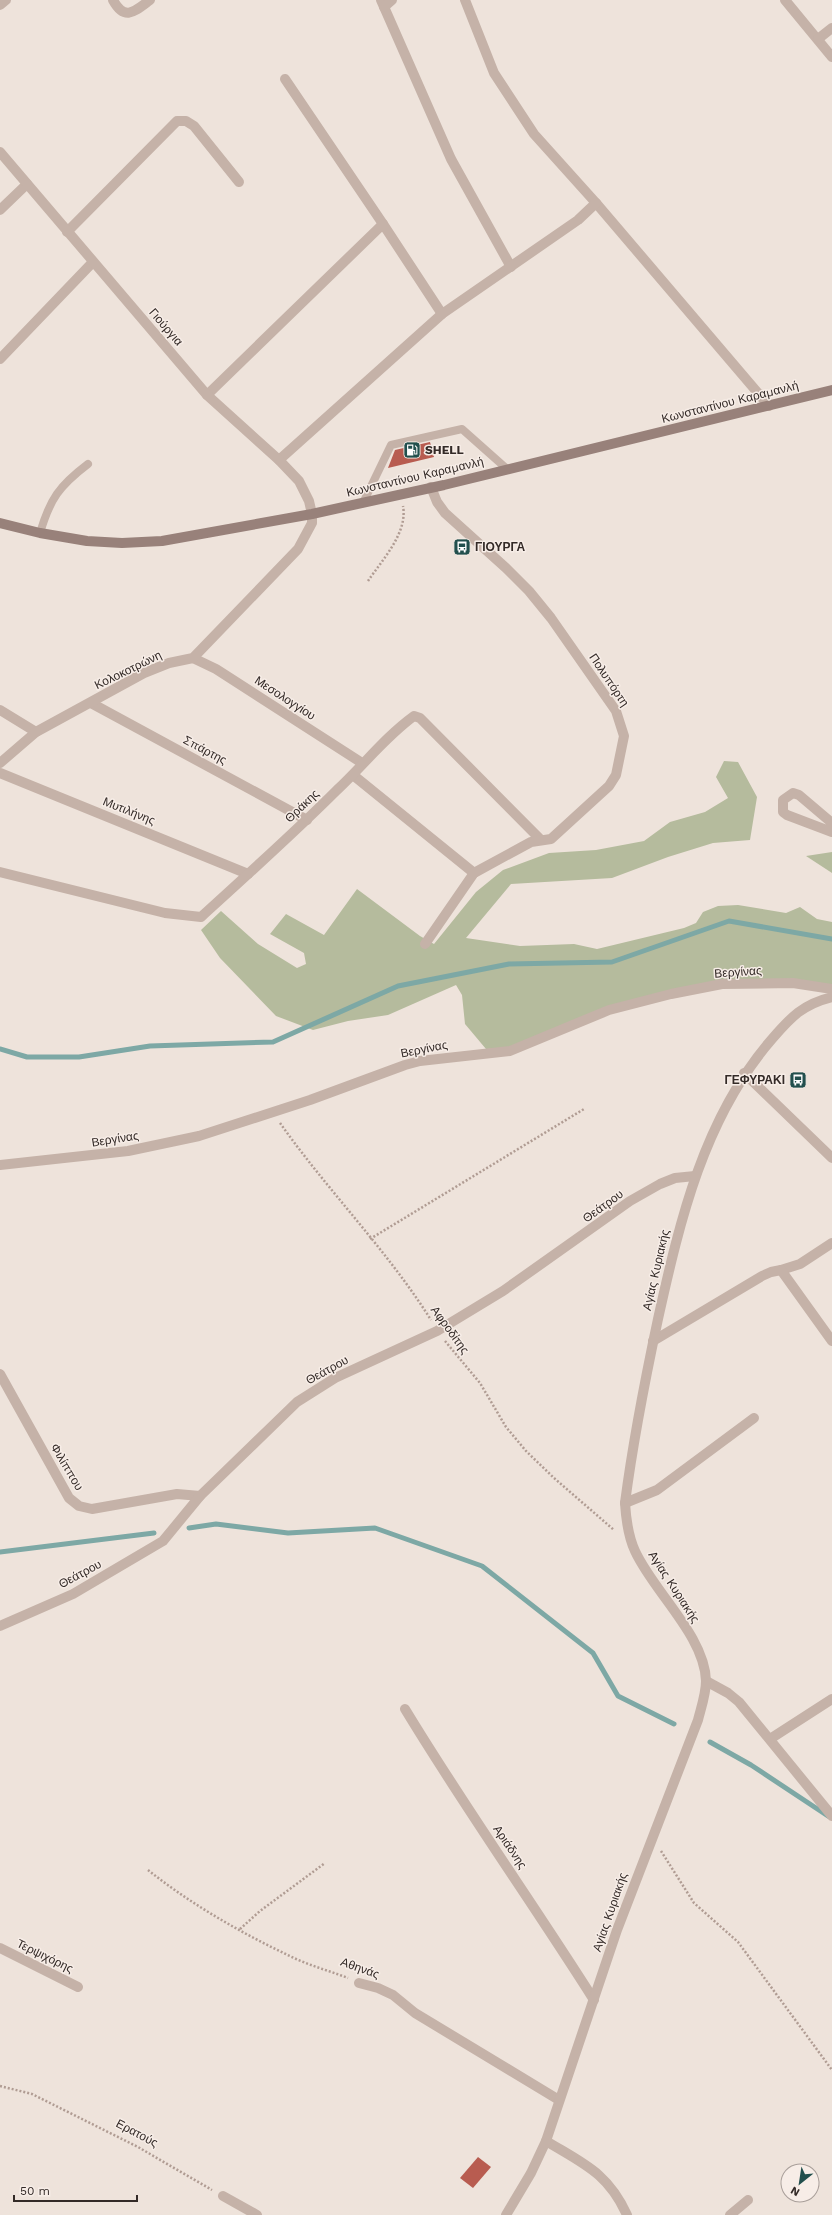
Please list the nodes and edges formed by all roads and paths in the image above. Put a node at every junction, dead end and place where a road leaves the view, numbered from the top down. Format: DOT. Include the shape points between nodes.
graph roads {
  1 [pos="6,0"];
  2 [pos="113,0"];
  3 [pos="150,0"];
  4 [pos="392,0"];
  5 [pos="465,0"];
  6 [pos="785,0"];
  7 [pos="383,4"];
  8 [pos="0,5"];
  9 [pos="832,28"];
  10 [pos="818,39"];
  11 [pos="832,56"];
  12 [pos="285,79"];
  13 [pos="0,152"];
  14 [pos="239,182"];
  15 [pos="27,184"];
  16 [pos="596,203"];
  17 [pos="0,210"];
  18 [pos="383,224"];
  19 [pos="67,232"];
  20 [pos="93,262"];
  21 [pos="511,267"];
  22 [pos="442,314"];
  23 [pos="0,359"];
  24 [pos="832,390"];
  25 [pos="207,395"];
  26 [pos="769,406"];
  27 [pos="279,460"];
  28 [pos="88,464"];
  29 [pos="507,469"];
  30 [pos="431,487"];
  31 [pos="400,494"];
  32 [pos="363,503"];
  33 [pos="312,514"];
  34 [pos="0,523"];
  35 [pos="40,533"];
  36 [pos="368,581"];
  37 [pos="193,658"];
  38 [pos="91,703"];
  39 [pos="0,710"];
  40 [pos="36,732"];
  41 [pos="0,763"];
  42 [pos="362,763"];
  43 [pos="0,773"];
  44 [pos="353,775"];
  45 [pos="307,820"];
  46 [pos="832,823"];
  47 [pos="832,832"];
  48 [pos="541,840"];
  49 [pos="0,872"];
  50 [pos="474,873"];
  51 [pos="248,874"];
  52 [pos="425,944"];
  53 [pos="832,989"];
  54 [pos="832,997"];
  55 [pos="744,1073"];
  56 [pos="584,1109"];
  57 [pos="272,1113"];
  58 [pos="832,1158"];
  59 [pos="0,1165"];
  60 [pos="695,1176"];
  61 [pos="370,1239"];
  62 [pos="832,1243"];
  63 [pos="781,1270"];
  64 [pos="438,1331"];
  65 [pos="653,1341"];
  66 [pos="832,1341"];
  67 [pos="0,1374"];
  68 [pos="754,1418"];
  69 [pos="200,1496"];
  70 [pos="625,1503"];
  71 [pos="631,1540"];
  72 [pos="0,1626"];
  73 [pos="706,1681"];
  74 [pos="832,1699"];
  75 [pos="405,1709"];
  76 [pos="770,1739"];
  77 [pos="832,1816"];
  78 [pos="652,1837"];
  79 [pos="325,1863"];
  80 [pos="148,1870"];
  81 [pos="240,1930"];
  82 [pos="0,1948"];
  83 [pos="359,1983"];
  84 [pos="78,1987"];
  85 [pos="594,2000"];
  86 [pos="832,2070"];
  87 [pos="0,2086"];
  88 [pos="559,2100"];
  89 [pos="546,2142"];
  90 [pos="223,2196"];
  91 [pos="748,2200"];
  92 [pos="257,2215"];
  93 [pos="506,2215"];
  94 [pos="627,2215"];
  95 [pos="730,2215"];
  1 -- 8 [label="street"];
  2 -- 3 [label="street" via="118,9 127,13 133,12"];
  4 -- 7 [label="street"];
  5 -- 16 [label="street" via="494,73 534,134"];
  6 -- 10 [label="street"];
  7 -- 21 [label="street" via="451,159"];
  9 -- 10 [label="street"];
  10 -- 11 [label="street"];
  12 -- 18 [label="street"];
  13 -- 15 [label="street, Γιούργια"];
  14 -- 19 [label="street" via="194,126 186,121 177,121"];
  15 -- 17 [label="street"];
  15 -- 19 [label="street, Γιούργια"];
  16 -- 21 [label="street" via="578,220"];
  16 -- 26 [label="street"];
  18 -- 22 [label="street"];
  18 -- 25 [label="street"];
  19 -- 20 [label="street, Γιούργια"];
  20 -- 23 [label="street"];
  20 -- 25 [label="street, Γιούργια"];
  21 -- 22 [label="street"];
  22 -- 27 [label="street"];
  24 -- 26 [label="main road, Κωνσταντίνου Καραμανλή"];
  25 -- 27 [label="street, Γιούργια"];
  26 -- 29 [label="main road, Κωνσταντίνου Καραμανλή"];
  27 -- 33 [label="street, Γιούργια" via="299,481"];
  28 -- 35 [label="lane" via="59,490 48,508"];
  29 -- 30 [label="main road, Κωνσταντίνου Καραμανλή"];
  29 -- 32 [label="lane" via="462,429 391,445"];
  30 -- 31 [label="main road, Κωνσταντίνου Καραμανλή"];
  30 -- 48 [label="street, Πολυπόρτη" via="445,513 506,568 551,618 616,711 621,726 623,746 616,775 609,786 551,839"];
  31 -- 32 [label="main road, Κωνσταντίνου Καραμανλή"];
  31 -- 36 [label="path" via="404,518 401,530"];
  32 -- 33 [label="main road, Κωνσταντίνου Καραμανλή"];
  33 -- 35 [label="main road, Κωνσταντίνου Καραμανλή" via="162,541 122,544"];
  33 -- 37 [label="street" via="312,523 298,549"];
  34 -- 35 [label="main road, Κωνσταντίνου Καραμανλή"];
  37 -- 38 [label="street, Κολοκοτρώνη" via="169,663 144,673"];
  37 -- 42 [label="street, Μεσολογγίου" via="216,669"];
  38 -- 40 [label="street, Κολοκοτρώνη"];
  38 -- 45 [label="street, Σπάρτης"];
  39 -- 40 [label="street"];
  40 -- 41 [label="street, Κολοκοτρώνη"];
  42 -- 44 [label="street, Θράκης"];
  42 -- 48 [label="street, Θράκης" via="408,720 414,716 420,718"];
  43 -- 51 [label="street, Μυτιλήνης"];
  44 -- 45 [label="street, Θράκης"];
  44 -- 50 [label="street"];
  45 -- 51 [label="street, Θράκης"];
  46 -- 47 [label="street" via="799,794 793,793 783,800 783,812 787,815"];
  48 -- 50 [label="street, Πολυπόρτη" via="531,842"];
  49 -- 51 [label="street, Θράκης" via="165,913 201,917"];
  50 -- 52 [label="street, Πολυπόρτη"];
  53 -- 57 [label="street, Βεργίνας" via="793,983 757,982 722,984 671,994 609,1010 510,1051 420,1061"];
  54 -- 55 [label="street, Αγίας Κυριακής" via="814,1002 795,1014"];
  55 -- 58 [label="street"];
  55 -- 60 [label="street, Αγίας Κυριακής"];
  56 -- 61 [label="path"];
  57 -- 59 [label="street, Βεργίνας" via="199,1136 128,1151"];
  57 -- 61 [label="path, Αφροδίτης"];
  60 -- 64 [label="street, Θεάτρου" via="675,1178 660,1184 630,1202 503,1291"];
  60 -- 65 [label="street, Αγίας Κυριακής" via="674,1246"];
  61 -- 64 [label="path, Αφροδίτης" via="412,1291"];
  62 -- 63 [label="street" via="800,1264"];
  63 -- 65 [label="street" via="762,1276"];
  63 -- 66 [label="street"];
  64 -- 69 [label="street, Θεάτρου" via="335,1378 297,1402"];
  64 -- 71 [label="path, Αφροδίτης" via="480,1383 506,1426 526,1450 614,1530"];
  65 -- 70 [label="street, Αγίας Κυριακής"];
  67 -- 69 [label="street, Φιλίππου" via="69,1498 79,1506 92,1509 177,1494"];
  68 -- 70 [label="street" via="656,1490"];
  69 -- 72 [label="street, Θεάτρου" via="163,1541 73,1594"];
  70 -- 71 [label="street, Αγίας Κυριακής" via="626,1522"];
  71 -- 73 [label="street, Αγίας Κυριακής" via="635,1551 690,1635 702,1662"];
  73 -- 76 [label="street" via="728,1692"];
  73 -- 78 [label="street, Αγίας Κυριακής" via="698,1720"];
  74 -- 76 [label="street"];
  75 -- 85 [label="street, Αριάδνης"];
  76 -- 77 [label="street"];
  78 -- 85 [label="street, Αγίας Κυριακής"];
  78 -- 86 [label="path" via="694,1903 738,1942"];
  79 -- 81 [label="path" via="260,1911"];
  80 -- 81 [label="path, Αθηνάς"];
  81 -- 83 [label="path, Αθηνάς" via="295,1958"];
  82 -- 84 [label="street, Τερψιχόρης"];
  83 -- 88 [label="street, Αθηνάς" via="393,1995 415,2013"];
  85 -- 88 [label="street, Αγίας Κυριακής"];
  87 -- 90 [label="path, Ερατούς" via="32,2094 138,2147"];
  88 -- 89 [label="street, Αγίας Κυριακής"];
  89 -- 93 [label="street, Αγίας Κυριακής"];
  89 -- 94 [label="street" via="586,2165 607,2181"];
  90 -- 92 [label="street"];
  91 -- 95 [label="street"];
}
